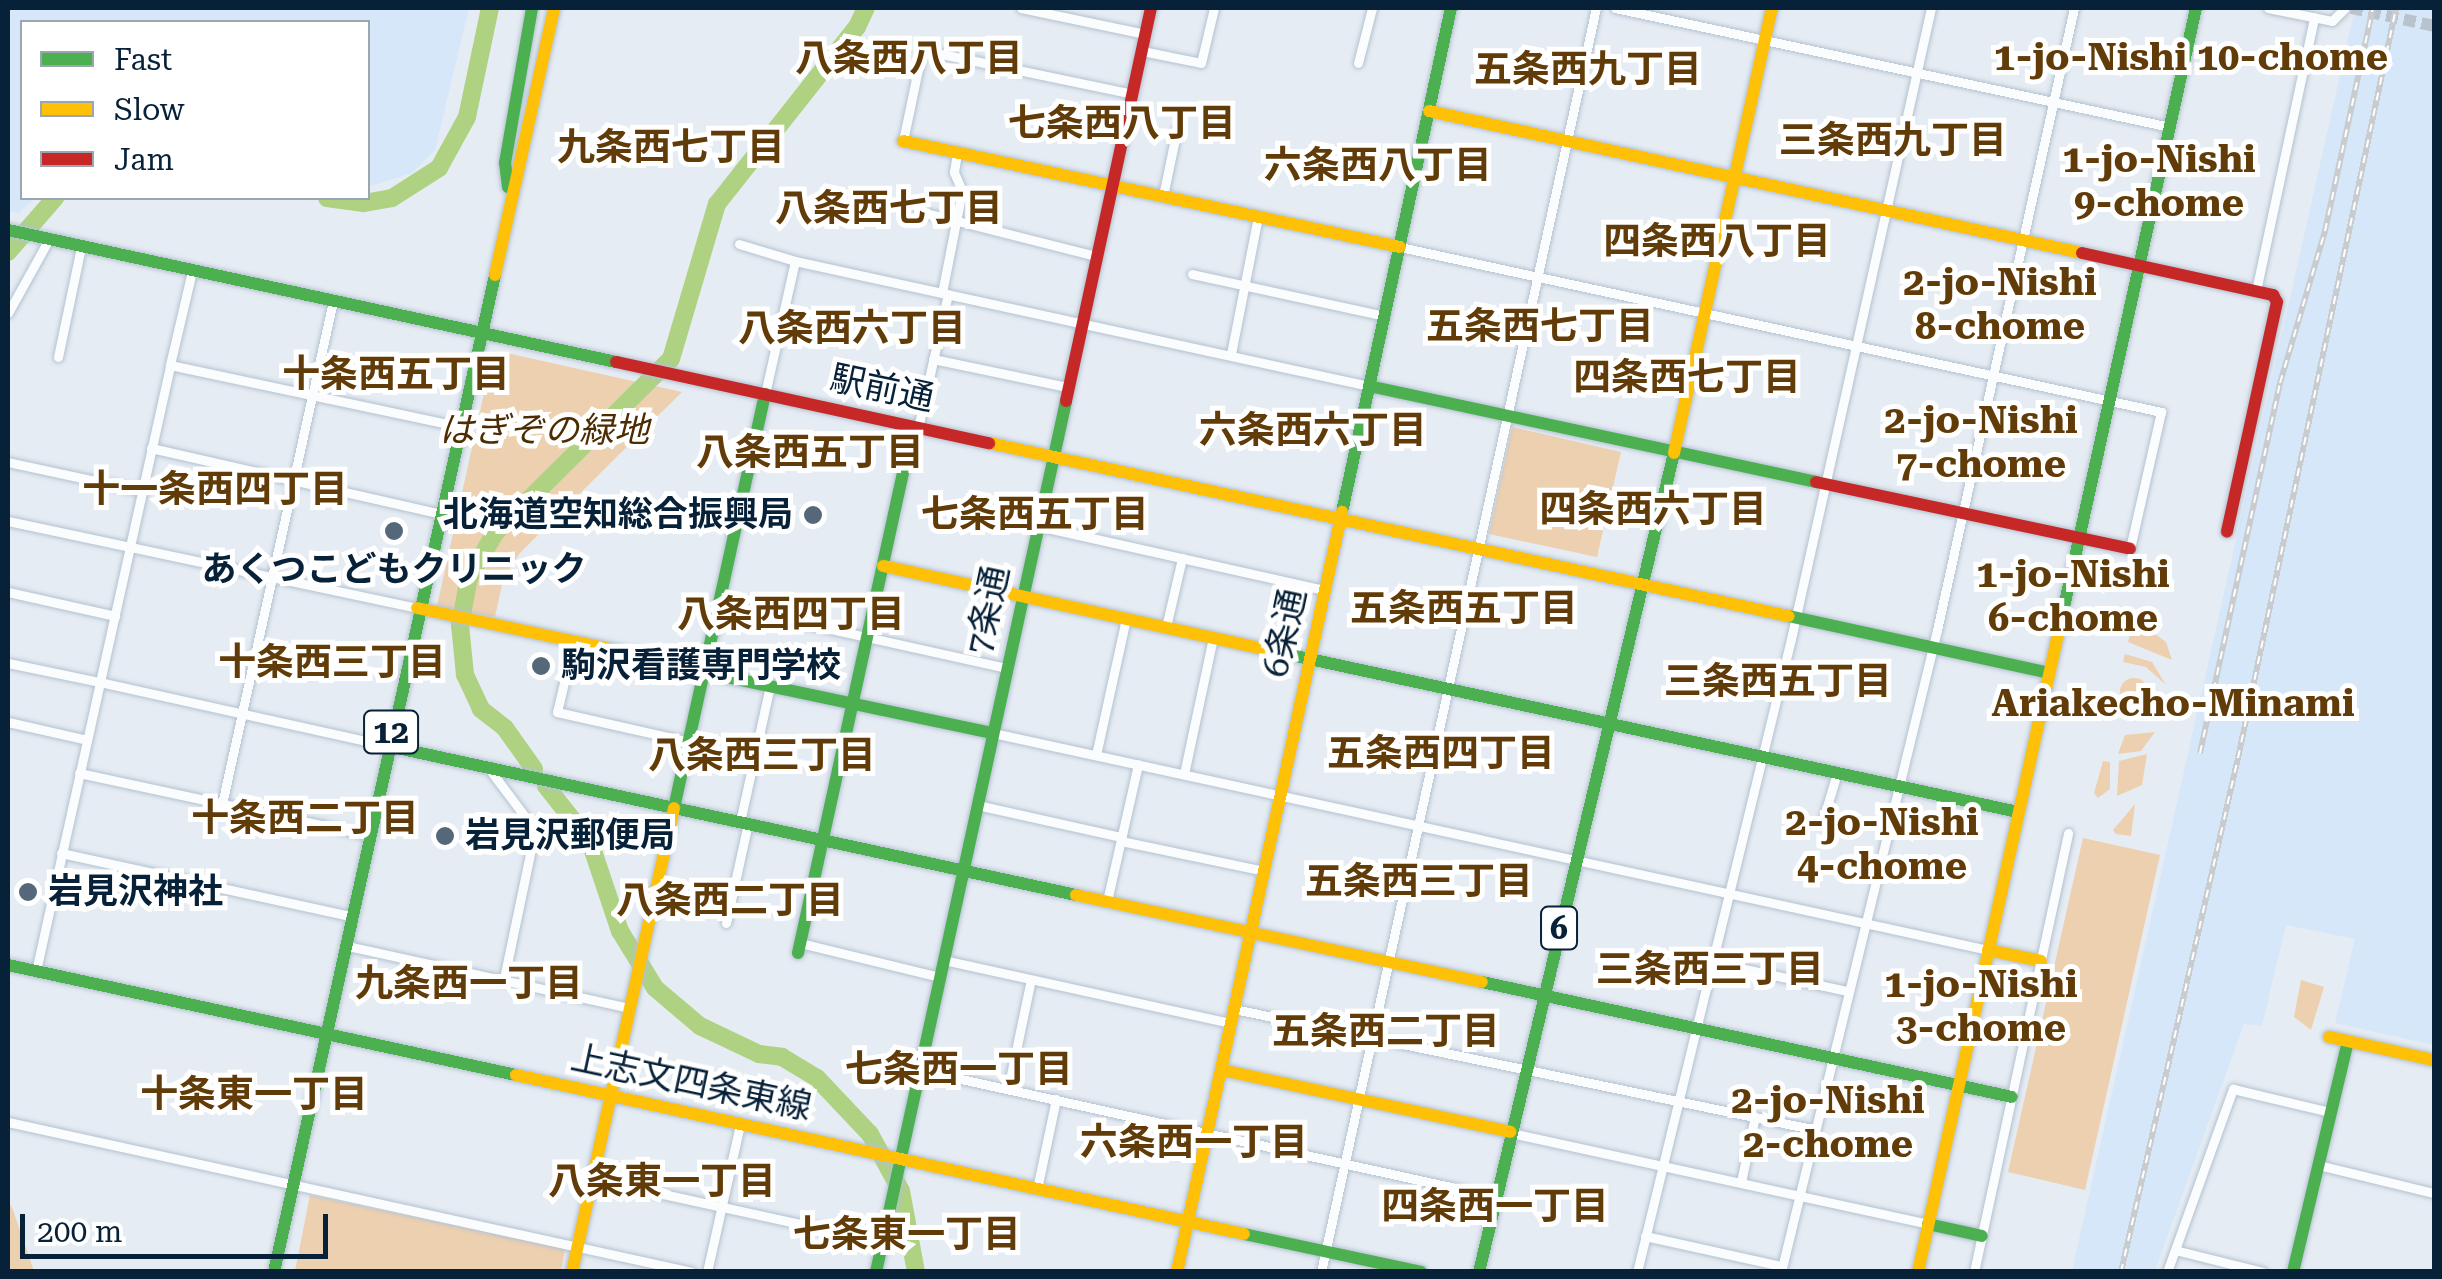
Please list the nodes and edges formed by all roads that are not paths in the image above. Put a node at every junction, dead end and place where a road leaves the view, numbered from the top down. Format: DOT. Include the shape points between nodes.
graph roads {
  1 [pos="532,8"];
  2 [pos="554,8"];
  3 [pos="1021,8"];
  4 [pos="1151,8"];
  5 [pos="1214,8"];
  6 [pos="1372,8"];
  7 [pos="1452,8"];
  8 [pos="1596,8"];
  9 [pos="1615,8"];
  10 [pos="1680,8"];
  11 [pos="1772,8"];
  12 [pos="1931,8"];
  13 [pos="2074,8"];
  14 [pos="2196,8"];
  15 [pos="2268,8"];
  16 [pos="2345,8"];
  17 [pos="2314,17"];
  18 [pos="1678,20"];
  19 [pos="1145,34"];
  20 [pos="1765,41"];
  21 [pos="1142,50"];
  22 [pos="1358,64"];
  23 [pos="1917,74"];
  24 [pos="1132,94"];
  25 [pos="2053,102"];
  26 [pos="1429,110"];
  27 [pos="2170,128"];
  28 [pos="1177,129"];
  29 [pos="903,141"];
  30 [pos="1568,141"];
  31 [pos="958,153"];
  32 [pos="1734,177"];
  33 [pos="1111,185"];
  34 [pos="508,193"];
  35 [pos="1162,196"];
  36 [pos="1885,210"];
  37 [pos="918,211"];
  38 [pos="1258,217"];
  39 [pos="956,224"];
  40 [pos="8,230"];
  41 [pos="46,239"];
  42 [pos="2023,240"];
  43 [pos="739,244"];
  44 [pos="1400,246"];
  45 [pos="81,247"];
  46 [pos="1096,256"];
  47 [pos="795,262"];
  48 [pos="2138,263"];
  49 [pos="192,270"];
  50 [pos="1192,274"];
  51 [pos="1538,278"];
  52 [pos="1244,286"];
  53 [pos="2256,291"];
  54 [pos="945,293"];
  55 [pos="333,301"];
  56 [pos="8,314"];
  57 [pos="1705,314"];
  58 [pos="1384,316"];
  59 [pos="1082,324"];
  60 [pos="477,334"];
  61 [pos="1854,345"];
  62 [pos="1230,354"];
  63 [pos="58,357"];
  64 [pos="933,358"];
  65 [pos="170,365"];
  66 [pos="1993,376"];
  67 [pos="1369,386"];
  68 [pos="1067,387"];
  69 [pos="765,394"];
  70 [pos="312,395"];
  71 [pos="2109,400"];
  72 [pos="1508,415"];
  73 [pos="457,426"];
  74 [pos="915,427"];
  75 [pos="151,448"];
  76 [pos="1675,450"];
  77 [pos="1053,457"];
  78 [pos="8,462"];
  79 [pos="294,480"];
  80 [pos="1822,483"];
  81 [pos="142,492"];
  82 [pos="438,513"];
  83 [pos="1962,513"];
  84 [pos="1342,519"];
  85 [pos="8,521"];
  86 [pos="1038,526"];
  87 [pos="2227,532"];
  88 [pos="2078,538"];
  89 [pos="130,546"];
  90 [pos="1478,548"];
  91 [pos="2130,549"];
  92 [pos="1182,558"];
  93 [pos="882,566"];
  94 [pos="272,579"];
  95 [pos="1645,586"];
  96 [pos="1326,590"];
  97 [pos="8,592"];
  98 [pos="1022,596"];
  99 [pos="718,604"];
  100 [pos="417,608"];
  101 [pos="115,616"];
  102 [pos="1794,618"];
  103 [pos="1126,619"];
  104 [pos="1166,627"];
  105 [pos="867,638"];
  106 [pos="1213,638"];
  107 [pos="574,642"];
  108 [pos="1933,647"];
  109 [pos="1310,659"];
  110 [pos="8,664"];
  111 [pos="1006,668"];
  112 [pos="704,670"];
  113 [pos="2049,673"];
  114 [pos="100,682"];
  115 [pos="770,686"];
  116 [pos="1448,689"];
  117 [pos="853,704"];
  118 [pos="243,713"];
  119 [pos="8,722"];
  120 [pos="1610,724"];
  121 [pos="992,733"];
  122 [pos="87,740"];
  123 [pos="690,742"];
  124 [pos="388,746"];
  125 [pos="1096,754"];
  126 [pos="1760,757"];
  127 [pos="1138,764"];
  128 [pos="497,771"];
  129 [pos="79,773"];
  130 [pos="1837,773"];
  131 [pos="1184,774"];
  132 [pos="1898,786"];
  133 [pos="1280,796"];
  134 [pos="222,804"];
  135 [pos="977,804"];
  136 [pos="676,808"];
  137 [pos="2018,812"];
  138 [pos="744,823"];
  139 [pos="1822,823"];
  140 [pos="1418,826"];
  141 [pos="2068,833"];
  142 [pos="368,835"];
  143 [pos="1121,839"];
  144 [pos="824,840"];
  145 [pos="61,852"];
  146 [pos="1576,861"];
  147 [pos="963,871"];
  148 [pos="1264,871"];
  149 [pos="1725,892"];
  150 [pos="1107,901"];
  151 [pos="351,916"];
  152 [pos="1865,922"];
  153 [pos="726,923"];
  154 [pos="1251,933"];
  155 [pos="345,946"];
  156 [pos="799,948"];
  157 [pos="1988,950"];
  158 [pos="944,960"];
  159 [pos="1708,961"];
  160 [pos="1388,962"];
  161 [pos="2041,962"];
  162 [pos="8,965"];
  163 [pos="36,971"];
  164 [pos="940,977"];
  165 [pos="504,979"];
  166 [pos="1031,979"];
  167 [pos="1846,991"];
  168 [pos="1541,996"];
  169 [pos="630,1008"];
  170 [pos="1233,1016"];
  171 [pos="1692,1028"];
  172 [pos="325,1034"];
  173 [pos="1373,1036"];
  174 [pos="2330,1037"];
  175 [pos="2348,1042"];
  176 [pos="1829,1058"];
  177 [pos="2434,1060"];
  178 [pos="1524,1068"];
  179 [pos="920,1070"];
  180 [pos="1222,1070"];
  181 [pos="1958,1086"];
  182 [pos="1008,1089"];
  183 [pos="612,1096"];
  184 [pos="2012,1097"];
  185 [pos="1056,1099"];
  186 [pos="1358,1100"];
  187 [pos="1676,1100"];
  188 [pos="2330,1112"];
  189 [pos="1755,1116"];
  190 [pos="8,1122"];
  191 [pos="740,1124"];
  192 [pos="1812,1129"];
  193 [pos="1510,1132"];
  194 [pos="1208,1133"];
  195 [pos="904,1164"];
  196 [pos="1344,1165"];
  197 [pos="1662,1165"];
  198 [pos="2318,1165"];
  199 [pos="594,1179"];
  200 [pos="1741,1182"];
  201 [pos="292,1184"];
  202 [pos="1037,1188"];
  203 [pos="2434,1193"];
  204 [pos="1798,1194"];
  205 [pos="1496,1197"];
  206 [pos="722,1208"];
  207 [pos="1188,1222"];
  208 [pos="1928,1224"];
  209 [pos="1645,1236"];
  210 [pos="1982,1236"];
  211 [pos="883,1238"];
  212 [pos="579,1248"];
  213 [pos="1326,1250"];
  214 [pos="2175,1250"];
  215 [pos="1781,1269"];
  216 [pos="274,1272"];
  217 [pos="572,1272"];
  218 [pos="692,1272"];
  219 [pos="707,1272"];
  220 [pos="876,1272"];
  221 [pos="1177,1272"];
  222 [pos="1321,1272"];
  223 [pos="1421,1272"];
  224 [pos="1479,1272"];
  225 [pos="1637,1272"];
  226 [pos="1918,1272"];
  227 [pos="1974,1272"];
  228 [pos="2167,1272"];
  229 [pos="2263,1272"];
  230 [pos="2293,1272"];
  1 -- 34 [label="main road, 12" via="506,163"];
  2 -- 34 [label="main road, 12" via="520,167"];
  3 -- 19 [label="street"];
  4 -- 19 [label="main road, 7条通"];
  5 -- 21 [label="street" via="1201,63"];
  6 -- 22 [label="street"];
  7 -- 26 [label="main road, 6条通"];
  8 -- 30 [label="street"];
  9 -- 18 [label="street"];
  10 -- 18 [label="street"];
  11 -- 20 [label="main road, 6"];
  12 -- 23 [label="street"];
  13 -- 25 [label="street"];
  14 -- 27 [label="main road"];
  15 -- 17 [label="street"];
  16 -- 17 [label="street" via="2339,19"];
  17 -- 53 [label="street"];
  18 -- 20 [label="street"];
  19 -- 21 [label="main road, 7条通"];
  20 -- 23 [label="street"];
  20 -- 32 [label="main road, 6"];
  21 -- 24 [label="main road, 7条通"];
  23 -- 25 [label="street"];
  23 -- 36 [label="street"];
  24 -- 29 [label="street" via="922,50"];
  24 -- 33 [label="main road, 7条通"];
  25 -- 27 [label="street"];
  25 -- 42 [label="street"];
  26 -- 30 [label="main road"];
  26 -- 44 [label="main road, 6条通"];
  27 -- 48 [label="main road"];
  28 -- 35 [label="street"];
  29 -- 31 [label="main road"];
  30 -- 32 [label="main road"];
  30 -- 51 [label="street"];
  31 -- 33 [label="main road"];
  31 -- 39 [label="street" via="954,172 962,191"];
  32 -- 36 [label="main road"];
  32 -- 57 [label="main road, 6"];
  33 -- 35 [label="main road"];
  33 -- 46 [label="main road, 7条通"];
  34 -- 60 [label="main road, 12"];
  35 -- 38 [label="main road"];
  36 -- 42 [label="main road"];
  36 -- 61 [label="street"];
  37 -- 39 [label="street"];
  38 -- 44 [label="main road"];
  38 -- 52 [label="street"];
  39 -- 46 [label="street"];
  39 -- 54 [label="street"];
  40 -- 41 [label="main road, 駅前通"];
  41 -- 45 [label="main road, 駅前通"];
  41 -- 56 [label="street"];
  42 -- 48 [label="main road"];
  42 -- 66 [label="street"];
  43 -- 47 [label="street"];
  44 -- 51 [label="street"];
  44 -- 58 [label="main road, 6条通"];
  45 -- 49 [label="main road, 駅前通"];
  45 -- 63 [label="street"];
  46 -- 59 [label="main road, 7条通"];
  47 -- 54 [label="street"];
  47 -- 69 [label="street"];
  48 -- 53 [label="main road"];
  48 -- 71 [label="main road"];
  49 -- 55 [label="main road, 駅前通"];
  49 -- 65 [label="street"];
  50 -- 52 [label="street"];
  51 -- 57 [label="street"];
  51 -- 72 [label="street"];
  52 -- 58 [label="street"];
  52 -- 62 [label="street"];
  53 -- 87 [label="main road" via="2277,302"];
  54 -- 59 [label="street"];
  54 -- 64 [label="street"];
  55 -- 60 [label="main road, 駅前通"];
  55 -- 70 [label="street"];
  57 -- 61 [label="street"];
  57 -- 76 [label="main road, 6"];
  58 -- 67 [label="main road, 6条通"];
  59 -- 62 [label="street"];
  59 -- 68 [label="main road, 7条通"];
  60 -- 69 [label="main road, 駅前通"];
  60 -- 73 [label="main road, 12"];
  61 -- 66 [label="street"];
  61 -- 80 [label="street"];
  62 -- 67 [label="street"];
  64 -- 68 [label="street"];
  64 -- 74 [label="street"];
  65 -- 70 [label="street"];
  65 -- 75 [label="street"];
  66 -- 71 [label="street"];
  66 -- 83 [label="street"];
  67 -- 72 [label="main road"];
  67 -- 84 [label="main road, 6条通"];
  68 -- 77 [label="main road, 7条通"];
  69 -- 74 [label="main road, 駅前通"];
  69 -- 99 [label="main road"];
  70 -- 73 [label="street"];
  70 -- 79 [label="street"];
  71 -- 88 [label="main road"];
  71 -- 91 [label="street" via="2161,412"];
  72 -- 76 [label="main road"];
  72 -- 90 [label="street"];
  73 -- 82 [label="main road, 12"];
  74 -- 77 [label="main road, 駅前通"];
  74 -- 93 [label="main road"];
  75 -- 79 [label="street"];
  75 -- 81 [label="street"];
  76 -- 80 [label="main road"];
  76 -- 95 [label="main road, 6"];
  77 -- 84 [label="main road, 駅前通"];
  77 -- 86 [label="main road, 7条通"];
  78 -- 81 [label="street"];
  79 -- 82 [label="street"];
  79 -- 94 [label="street"];
  80 -- 83 [label="main road"];
  80 -- 102 [label="street"];
  81 -- 89 [label="street"];
  82 -- 100 [label="main road, 12"];
  83 -- 88 [label="main road"];
  83 -- 108 [label="street"];
  84 -- 90 [label="main road, 駅前通"];
  84 -- 96 [label="main road, 6条通"];
  85 -- 89 [label="street"];
  86 -- 92 [label="street"];
  86 -- 98 [label="main road, 7条通"];
  88 -- 91 [label="main road"];
  88 -- 113 [label="main road"];
  89 -- 94 [label="street"];
  89 -- 101 [label="street"];
  90 -- 95 [label="main road, 駅前通"];
  90 -- 116 [label="street"];
  92 -- 96 [label="street"];
  92 -- 104 [label="street"];
  93 -- 98 [label="main road"];
  93 -- 105 [label="main road"];
  94 -- 100 [label="street"];
  94 -- 118 [label="street"];
  95 -- 102 [label="main road, 駅前通"];
  95 -- 120 [label="main road, 6"];
  96 -- 109 [label="main road, 6条通"];
  97 -- 101 [label="street"];
  98 -- 103 [label="main road"];
  98 -- 111 [label="main road, 7条通"];
  99 -- 105 [label="street"];
  99 -- 112 [label="main road"];
  100 -- 107 [label="main road"];
  100 -- 124 [label="main road, 12"];
  101 -- 114 [label="street"];
  102 -- 108 [label="main road, 駅前通"];
  102 -- 126 [label="street"];
  103 -- 104 [label="main road"];
  103 -- 125 [label="street"];
  104 -- 106 [label="main road"];
  105 -- 111 [label="street"];
  105 -- 117 [label="main road"];
  106 -- 109 [label="main road"];
  106 -- 131 [label="street"];
  107 -- 112 [label="main road"];
  107 -- 123 [label="street" via="557,712"];
  108 -- 113 [label="main road, 駅前通"];
  108 -- 132 [label="street"];
  109 -- 116 [label="main road"];
  109 -- 133 [label="main road, 6条通"];
  110 -- 114 [label="street"];
  111 -- 121 [label="main road, 7条通"];
  112 -- 115 [label="main road"];
  112 -- 123 [label="main road"];
  113 -- 137 [label="main road"];
  114 -- 118 [label="street"];
  114 -- 122 [label="street"];
  115 -- 117 [label="main road"];
  115 -- 138 [label="street"];
  116 -- 120 [label="main road"];
  116 -- 140 [label="street"];
  117 -- 121 [label="main road"];
  117 -- 144 [label="main road"];
  118 -- 124 [label="street"];
  118 -- 134 [label="street"];
  119 -- 122 [label="street"];
  120 -- 126 [label="main road"];
  120 -- 146 [label="main road, 6"];
  121 -- 125 [label="street"];
  121 -- 135 [label="main road, 7条通"];
  122 -- 129 [label="street"];
  123 -- 136 [label="main road"];
  124 -- 128 [label="main road"];
  124 -- 142 [label="main road, 12"];
  125 -- 127 [label="street"];
  126 -- 130 [label="main road"];
  126 -- 149 [label="street"];
  127 -- 131 [label="street"];
  127 -- 143 [label="street"];
  128 -- 136 [label="main road"];
  128 -- 165 [label="street" via="535,830"];
  129 -- 134 [label="street"];
  129 -- 145 [label="street"];
  130 -- 132 [label="main road"];
  130 -- 139 [label="street"];
  131 -- 133 [label="street"];
  132 -- 137 [label="main road"];
  132 -- 152 [label="street"];
  133 -- 140 [label="street"];
  133 -- 148 [label="main road, 6条通"];
  134 -- 142 [label="street"];
  135 -- 143 [label="street"];
  135 -- 147 [label="main road, 7条通"];
  136 -- 138 [label="main road"];
  136 -- 169 [label="main road"];
  137 -- 157 [label="main road"];
  138 -- 144 [label="main road"];
  138 -- 153 [label="street"];
  140 -- 146 [label="street"];
  140 -- 160 [label="street"];
  141 -- 161 [label="street"];
  142 -- 151 [label="main road, 12"];
  143 -- 148 [label="street"];
  143 -- 150 [label="street"];
  144 -- 147 [label="main road"];
  144 -- 156 [label="main road"];
  145 -- 151 [label="street"];
  145 -- 163 [label="street"];
  146 -- 149 [label="street"];
  146 -- 168 [label="main road, 6"];
  147 -- 150 [label="main road"];
  147 -- 158 [label="main road, 7条通"];
  148 -- 154 [label="main road, 6条通"];
  149 -- 152 [label="street"];
  149 -- 159 [label="street"];
  150 -- 154 [label="main road"];
  151 -- 155 [label="main road, 12"];
  152 -- 157 [label="street"];
  152 -- 167 [label="street"];
  154 -- 160 [label="main road"];
  154 -- 170 [label="main road, 6条通"];
  155 -- 165 [label="street"];
  155 -- 172 [label="main road, 12"];
  156 -- 164 [label="street"];
  157 -- 161 [label="main road"];
  157 -- 181 [label="main road"];
  158 -- 164 [label="main road, 7条通"];
  158 -- 166 [label="street"];
  159 -- 167 [label="street"];
  159 -- 171 [label="street"];
  160 -- 168 [label="main road"];
  160 -- 173 [label="street"];
  161 -- 184 [label="street"];
  162 -- 163 [label="main road, 上志文四条東線"];
  163 -- 172 [label="main road, 上志文四条東線"];
  164 -- 179 [label="main road, 7条通"];
  165 -- 169 [label="street"];
  166 -- 170 [label="street"];
  166 -- 182 [label="street"];
  167 -- 176 [label="street"];
  168 -- 171 [label="main road"];
  168 -- 178 [label="main road, 6"];
  169 -- 183 [label="main road"];
  170 -- 173 [label="street"];
  170 -- 180 [label="main road, 6条通"];
  171 -- 176 [label="main road"];
  171 -- 187 [label="street"];
  172 -- 183 [label="main road, 上志文四条東線"];
  172 -- 201 [label="main road, 12"];
  173 -- 178 [label="street"];
  173 -- 186 [label="street"];
  174 -- 175 [label="main road"];
  175 -- 177 [label="main road"];
  175 -- 188 [label="main road"];
  176 -- 181 [label="main road"];
  176 -- 192 [label="street"];
  178 -- 187 [label="street"];
  178 -- 193 [label="main road, 6"];
  179 -- 182 [label="street"];
  179 -- 195 [label="main road, 7条通"];
  180 -- 186 [label="main road"];
  180 -- 194 [label="main road, 6条通"];
  181 -- 184 [label="main road"];
  181 -- 208 [label="main road"];
  182 -- 185 [label="street"];
  183 -- 191 [label="main road, 上志文四条東線"];
  183 -- 199 [label="main road"];
  184 -- 210 [label="street"];
  185 -- 194 [label="street"];
  185 -- 202 [label="street"];
  186 -- 193 [label="main road"];
  186 -- 196 [label="street"];
  187 -- 189 [label="street"];
  187 -- 197 [label="street"];
  188 -- 198 [label="main road"];
  188 -- 214 [label="street" via="2233,1090"];
  189 -- 192 [label="street"];
  189 -- 200 [label="street"];
  190 -- 201 [label="street"];
  191 -- 195 [label="main road, 上志文四条東線"];
  191 -- 206 [label="street"];
  192 -- 204 [label="street"];
  193 -- 197 [label="street"];
  193 -- 205 [label="main road, 6"];
  194 -- 196 [label="street"];
  194 -- 207 [label="main road, 6条通"];
  195 -- 202 [label="main road, 上志文四条東線"];
  195 -- 211 [label="main road, 7条通"];
  196 -- 205 [label="street"];
  196 -- 213 [label="street"];
  197 -- 200 [label="street"];
  197 -- 209 [label="street"];
  198 -- 203 [label="street"];
  198 -- 230 [label="main road"];
  199 -- 206 [label="street"];
  199 -- 212 [label="main road"];
  200 -- 204 [label="street"];
  201 -- 212 [label="street"];
  201 -- 216 [label="main road, 12"];
  202 -- 207 [label="main road, 上志文四条東線"];
  204 -- 208 [label="street"];
  204 -- 215 [label="street"];
  205 -- 224 [label="main road, 6"];
  206 -- 211 [label="street"];
  206 -- 219 [label="street"];
  207 -- 213 [label="main road, 上志文四条東線"];
  207 -- 221 [label="main road, 6条通"];
  208 -- 210 [label="main road"];
  208 -- 226 [label="main road"];
  209 -- 215 [label="street"];
  209 -- 225 [label="street"];
  210 -- 227 [label="street"];
  211 -- 220 [label="main road"];
  212 -- 217 [label="main road"];
  212 -- 218 [label="street"];
  213 -- 222 [label="street"];
  213 -- 223 [label="main road, 上志文四条東線"];
  214 -- 228 [label="street"];
  214 -- 229 [label="street"];
}
